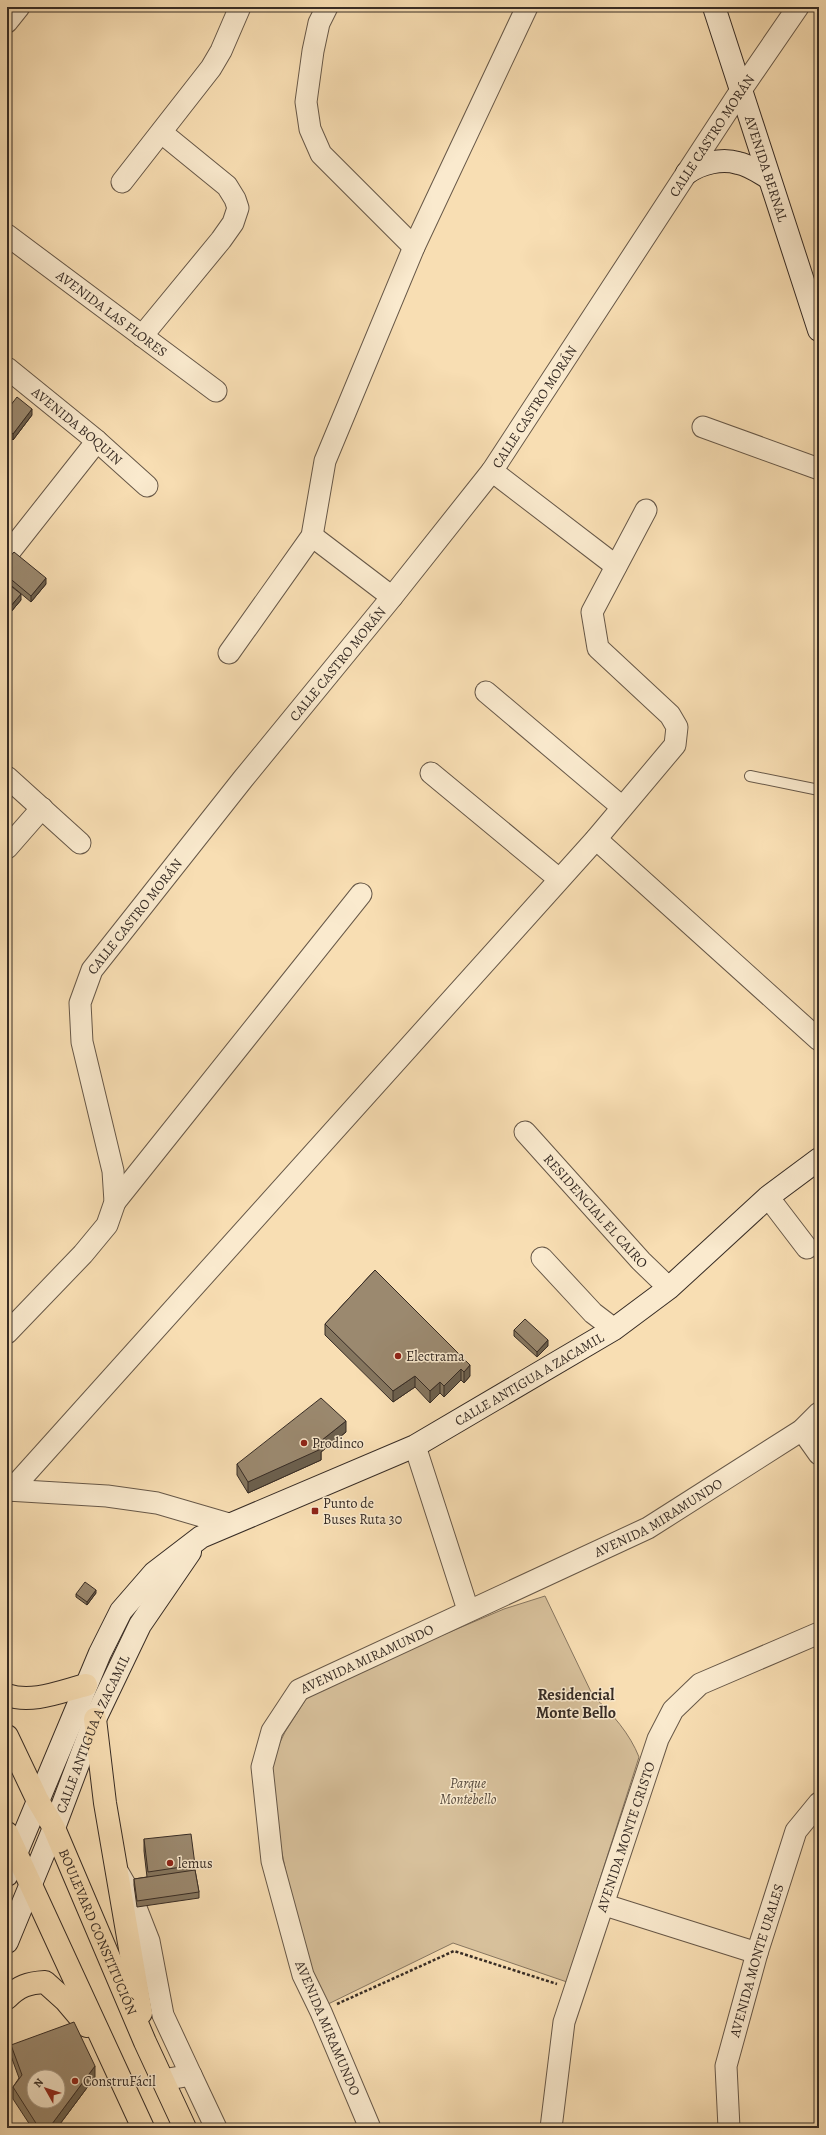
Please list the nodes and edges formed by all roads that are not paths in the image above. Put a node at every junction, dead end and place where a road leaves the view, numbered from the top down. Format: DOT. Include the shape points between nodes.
graph roads {
  1 [pos="19,7"];
  2 [pos="240,7"];
  3 [pos="327,7"];
  4 [pos="527,7"];
  5 [pos="714,7"];
  6 [pos="798,7"];
  7 [pos="7,22"];
  8 [pos="741,90"];
  9 [pos="162,133"];
  10 [pos="687,173"];
  11 [pos="769,178"];
  12 [pos="122,182"];
  13 [pos="7,235"];
  14 [pos="414,247"];
  15 [pos="819,330"];
  16 [pos="142,336"];
  17 [pos="7,368"];
  18 [pos="216,391"];
  19 [pos="703,427"];
  20 [pos="96,441"];
  21 [pos="819,469"];
  22 [pos="492,471"];
  23 [pos="146,486"];
  24 [pos="646,510"];
  25 [pos="312,536"];
  26 [pos="7,555"];
  27 [pos="616,566"];
  28 [pos="392,597"];
  29 [pos="229,653"];
  30 [pos="486,692"];
  31 [pos="430,773"];
  32 [pos="7,776"];
  33 [pos="750,776"];
  34 [pos="819,790"];
  35 [pos="622,807"];
  36 [pos="42,808"];
  37 [pos="596,839"];
  38 [pos="80,843"];
  39 [pos="7,848"];
  40 [pos="559,880"];
  41 [pos="361,894"];
  42 [pos="819,1040"];
  43 [pos="525,1132"];
  44 [pos="819,1159"];
  45 [pos="768,1197"];
  46 [pos="116,1202"];
  47 [pos="807,1248"];
  48 [pos="542,1258"];
  49 [pos="669,1288"];
  50 [pos="614,1329"];
  51 [pos="7,1333"];
  52 [pos="819,1413"];
  53 [pos="802,1430"];
  54 [pos="415,1446"];
  55 [pos="819,1454"];
  56 [pos="9,1490"];
  57 [pos="228,1524"];
  58 [pos="201,1537"];
  59 [pos="468,1610"];
  60 [pos="819,1633"];
  61 [pos="86,1685"];
  62 [pos="7,1695"];
  63 [pos="95,1719"];
  64 [pos="7,1736"];
  65 [pos="37,1799"];
  66 [pos="819,1804"];
  67 [pos="54,1828"];
  68 [pos="7,1833"];
  69 [pos="15,1853"];
  70 [pos="116,1868"];
  71 [pos="7,1875"];
  72 [pos="31,1884"];
  73 [pos="605,1905"];
  74 [pos="7,1942"];
  75 [pos="758,1953"];
  76 [pos="7,1998"];
  77 [pos="145,2042"];
  78 [pos="105,2047"];
  79 [pos="191,2076"];
  80 [pos="163,2080"];
  81 [pos="142,2128"];
  82 [pos="185,2128"];
  83 [pos="216,2128"];
  84 [pos="370,2128"];
  85 [pos="551,2128"];
  86 [pos="729,2128"];
  1 -- 7 [label="street"];
  2 -- 9 [label="street" via="211,68"];
  3 -- 14 [label="street" via="319,23 306,102 310,129 321,154"];
  4 -- 14 [label="street"];
  5 -- 8 [label="street, AVENIDA BERNAL"];
  6 -- 8 [label="street, CALLE CASTRO MORÁN"];
  8 -- 10 [label="street, CALLE CASTRO MORÁN"];
  8 -- 11 [label="street, AVENIDA BERNAL"];
  9 -- 12 [label="street"];
  9 -- 16 [label="street" via="227,186 238,208 233,223 221,240"];
  10 -- 11 [label="street" via="698,166 738,162"];
  10 -- 22 [label="street, CALLE CASTRO MORÁN"];
  11 -- 15 [label="street, AVENIDA BERNAL"];
  13 -- 16 [label="street, AVENIDA LAS FLORES"];
  14 -- 25 [label="street" via="325,461"];
  16 -- 18 [label="street, AVENIDA LAS FLORES"];
  17 -- 20 [label="street, AVENIDA BOQUIN"];
  19 -- 21 [label="street"];
  20 -- 23 [label="street, AVENIDA BOQUIN"];
  20 -- 26 [label="street"];
  22 -- 27 [label="street"];
  22 -- 28 [label="street, CALLE CASTRO MORÁN"];
  24 -- 27 [label="street"];
  25 -- 28 [label="street"];
  25 -- 29 [label="street"];
  27 -- 35 [label="street" via="592,612 598,648 670,715 677,727 675,745"];
  28 -- 46 [label="street, CALLE CASTRO MORÁN" via="242,779 92,970 80,1003 82,1042 113,1171"];
  30 -- 35 [label="street"];
  31 -- 40 [label="street"];
  32 -- 36 [label="street"];
  33 -- 34 [label="lane"];
  35 -- 37 [label="street"];
  36 -- 38 [label="street"];
  36 -- 39 [label="street"];
  37 -- 40 [label="street"];
  37 -- 42 [label="street"];
  40 -- 56 [label="street"];
  41 -- 46 [label="street"];
  43 -- 49 [label="street, RESIDENCIAL EL CAIRO" via="641,1261"];
  44 -- 45 [label="street, CALLE ANTIGUA A ZACAMIL"];
  45 -- 47 [label="street"];
  45 -- 49 [label="street, CALLE ANTIGUA A ZACAMIL"];
  46 -- 51 [label="street, CALLE CASTRO MORÁN" via="107,1225 83,1254"];
  48 -- 50 [label="street" via="593,1313"];
  49 -- 50 [label="street, CALLE ANTIGUA A ZACAMIL"];
  50 -- 54 [label="street, CALLE ANTIGUA A ZACAMIL"];
  52 -- 53 [label="street, AVENIDA MIRAMUNDO"];
  53 -- 55 [label="street"];
  53 -- 59 [label="street, AVENIDA MIRAMUNDO" via="648,1528"];
  54 -- 57 [label="street, CALLE ANTIGUA A ZACAMIL"];
  54 -- 59 [label="street"];
  56 -- 57 [label="street" via="107,1496 157,1503"];
  57 -- 58 [label="street, CALLE ANTIGUA A ZACAMIL"];
  58 -- 61 [label="street, CALLE ANTIGUA A ZACAMIL" via="154,1573 121,1611"];
  58 -- 63 [label="street, CALLE ANTIGUA A ZACAMIL" via="140,1625"];
  59 -- 84 [label="street, AVENIDA MIRAMUNDO" via="299,1690 272,1731 262,1767 272,1861 303,1975"];
  60 -- 73 [label="street, AVENIDA MONTE CRISTO" via="700,1684 673,1710 658,1738"];
  61 -- 62 [label="highway" via="35,1698 15,1698"];
  61 -- 65 [label="street, CALLE ANTIGUA A ZACAMIL"];
  63 -- 67 [label="street, CALLE ANTIGUA A ZACAMIL"];
  63 -- 70 [label="highway"];
  64 -- 65 [label="highway, BOULEVARD CONSTITUCIÓN"];
  65 -- 67 [label="highway, BOULEVARD CONSTITUCIÓN"];
  65 -- 69 [label="street, CALLE ANTIGUA A ZACAMIL"];
  66 -- 75 [label="street, AVENIDA MONTE URALES" via="796,1831"];
  67 -- 72 [label="street, CALLE ANTIGUA A ZACAMIL"];
  67 -- 77 [label="highway, BOULEVARD CONSTITUCIÓN"];
  68 -- 69 [label="highway"];
  69 -- 71 [label="street, CALLE ANTIGUA A ZACAMIL"];
  69 -- 72 [label="highway"];
  70 -- 77 [label="highway"];
  70 -- 79 [label="street" via="131,1895 149,1941 163,2015"];
  72 -- 74 [label="street, CALLE ANTIGUA A ZACAMIL"];
  72 -- 78 [label="highway"];
  73 -- 75 [label="street"];
  73 -- 85 [label="street, AVENIDA MONTE CRISTO" via="564,2022"];
  75 -- 86 [label="street, AVENIDA MONTE URALES" via="726,2066"];
  76 -- 78 [label="highway" via="16,1988 29,1982 45,1982 65,2000"];
  77 -- 80 [label="highway, BOULEVARD CONSTITUCIÓN"];
  78 -- 81 [label="highway"];
  79 -- 80 [label="street"];
  79 -- 83 [label="street"];
  80 -- 82 [label="highway, BOULEVARD CONSTITUCIÓN"];
}
